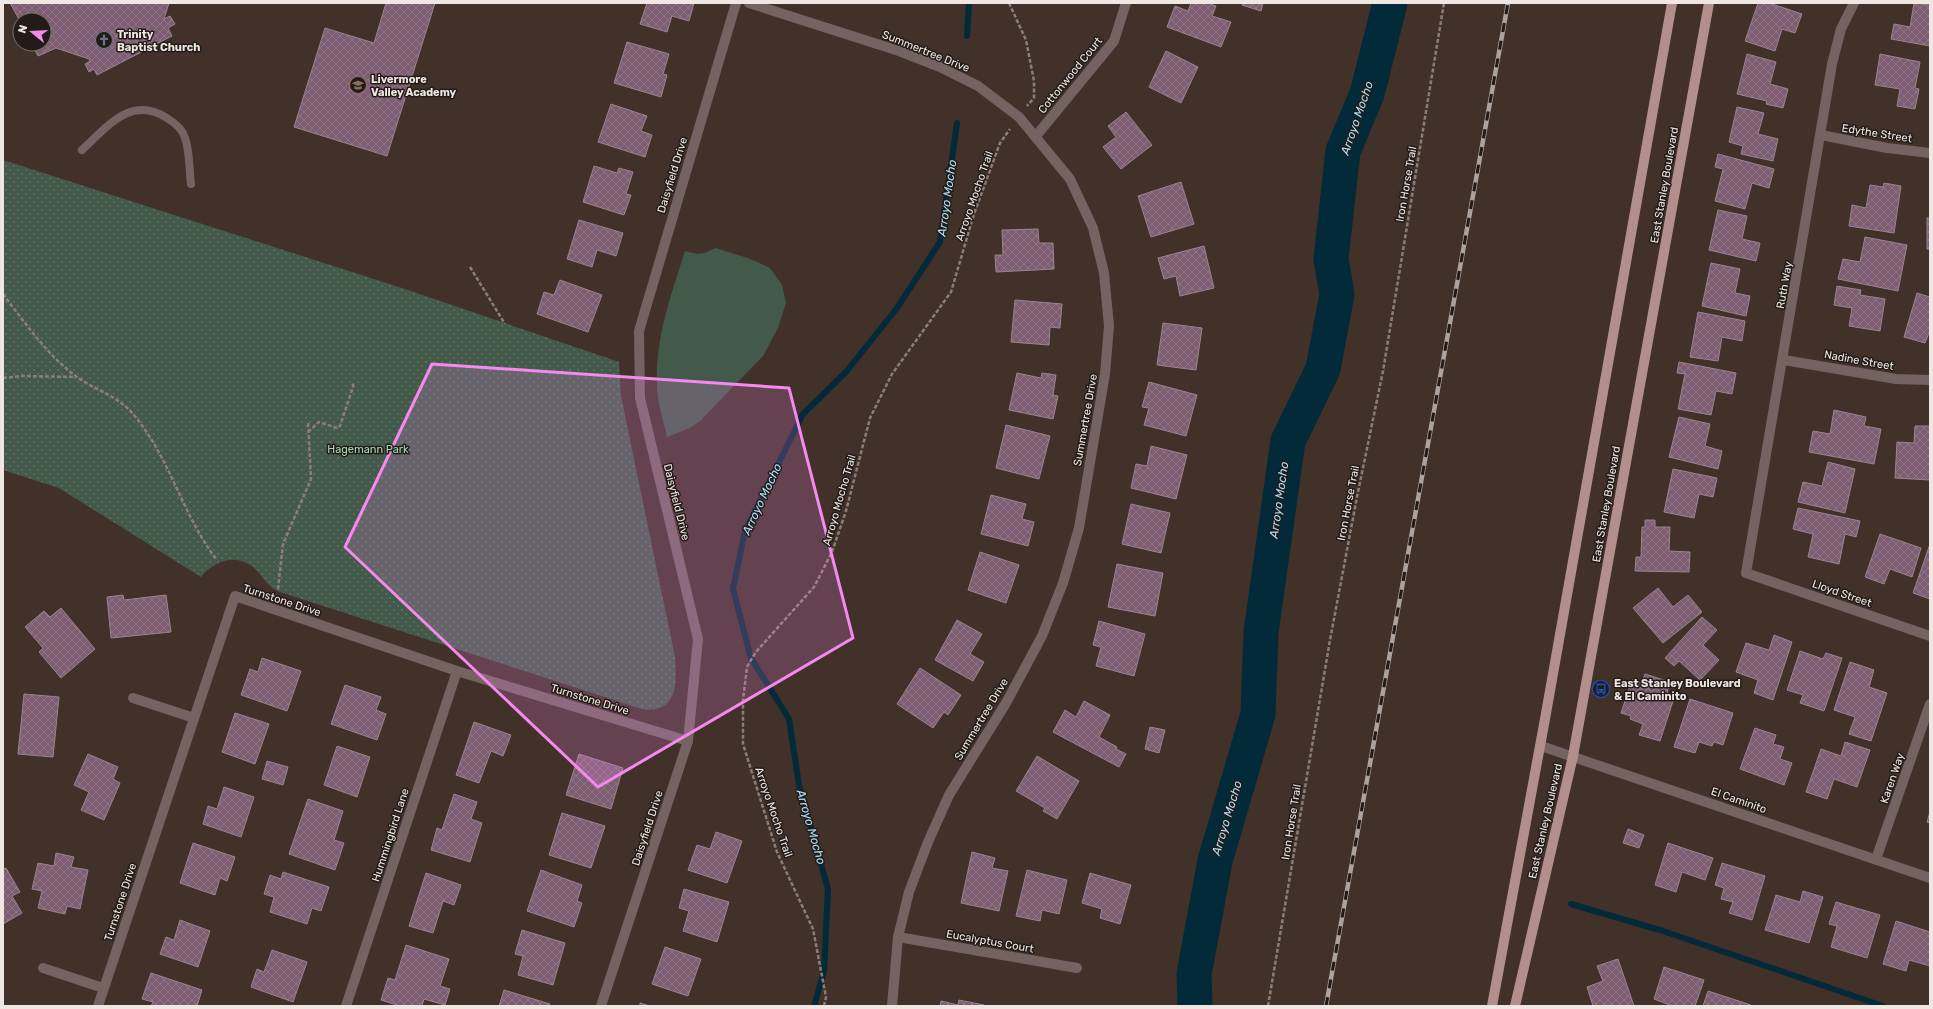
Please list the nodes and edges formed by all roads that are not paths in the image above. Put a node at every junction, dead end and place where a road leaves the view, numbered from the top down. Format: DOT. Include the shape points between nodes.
graph roads {
  1 [pos="736,3"];
  2 [pos="749,3"];
  3 [pos="1126,3"];
  4 [pos="1672,3"];
  5 [pos="1709,3"];
  6 [pos="1854,3"];
  7 [pos="1821,135"];
  8 [pos="1036,136"];
  9 [pos="82,150"];
  10 [pos="1930,153"];
  11 [pos="191,184"];
  12 [pos="1784,360"];
  13 [pos="1930,380"];
  14 [pos="1746,573"];
  15 [pos="1930,636"];
  16 [pos="457,671"];
  17 [pos="133,698"];
  18 [pos="1930,704"];
  19 [pos="194,718"];
  20 [pos="688,741"];
  21 [pos="1541,746"];
  22 [pos="1573,756"];
  23 [pos="1876,859"];
  24 [pos="1930,878"];
  25 [pos="898,937"];
  26 [pos="43,968"];
  27 [pos="1077,968"];
  28 [pos="103,988"];
  29 [pos="98,1006"];
  30 [pos="346,1006"];
  31 [pos="601,1006"];
  32 [pos="892,1006"];
  33 [pos="1492,1006"];
  34 [pos="1515,1006"];
  1 -- 20 [label="street, Daisyfield Drive" via="639,330 640,398 698,639"];
  2 -- 8 [label="street, Summertree Drive" via="899,51 940,67 978,86 1019,117"];
  3 -- 8 [label="street, Cottonwood Court" via="1114,41"];
  4 -- 21 [label="main road, East Stanley Boulevard"];
  5 -- 22 [label="main road, East Stanley Boulevard"];
  6 -- 7 [label="street, Ruth Way" via="1841,29 1832,64"];
  7 -- 10 [label="street, Edythe Street" via="1887,148"];
  7 -- 12 [label="street, Ruth Way"];
  8 -- 25 [label="street, Summertree Drive" via="1070,179 1093,228 1104,272 1109,326 1105,374 1079,528 1042,636 1006,703 949,795 928,842 908,892"];
  9 -- 11 [label="lane" via="119,116 139,109 158,113 177,125 185,137"];
  12 -- 13 [label="street, Nadine Street" via="1896,379"];
  12 -- 14 [label="street, Ruth Way"];
  14 -- 15 [label="street, Lloyd Street"];
  16 -- 19 [label="street, Turnstone Drive" via="235,596"];
  16 -- 20 [label="street, Turnstone Drive"];
  16 -- 30 [label="street, Hummingbird Lane"];
  17 -- 19 [label="street"];
  18 -- 23 [label="street, Karen Way"];
  19 -- 28 [label="street, Turnstone Drive"];
  20 -- 31 [label="street, Daisyfield Drive"];
  21 -- 22 [label="street, El Caminito"];
  21 -- 33 [label="main road, East Stanley Boulevard"];
  22 -- 23 [label="street, El Caminito"];
  22 -- 34 [label="main road, East Stanley Boulevard"];
  23 -- 24 [label="street, El Caminito"];
  25 -- 27 [label="street, Eucalyptus Court"];
  25 -- 32 [label="street, Summertree Drive"];
  26 -- 28 [label="street"];
  28 -- 29 [label="street, Turnstone Drive"];
}
